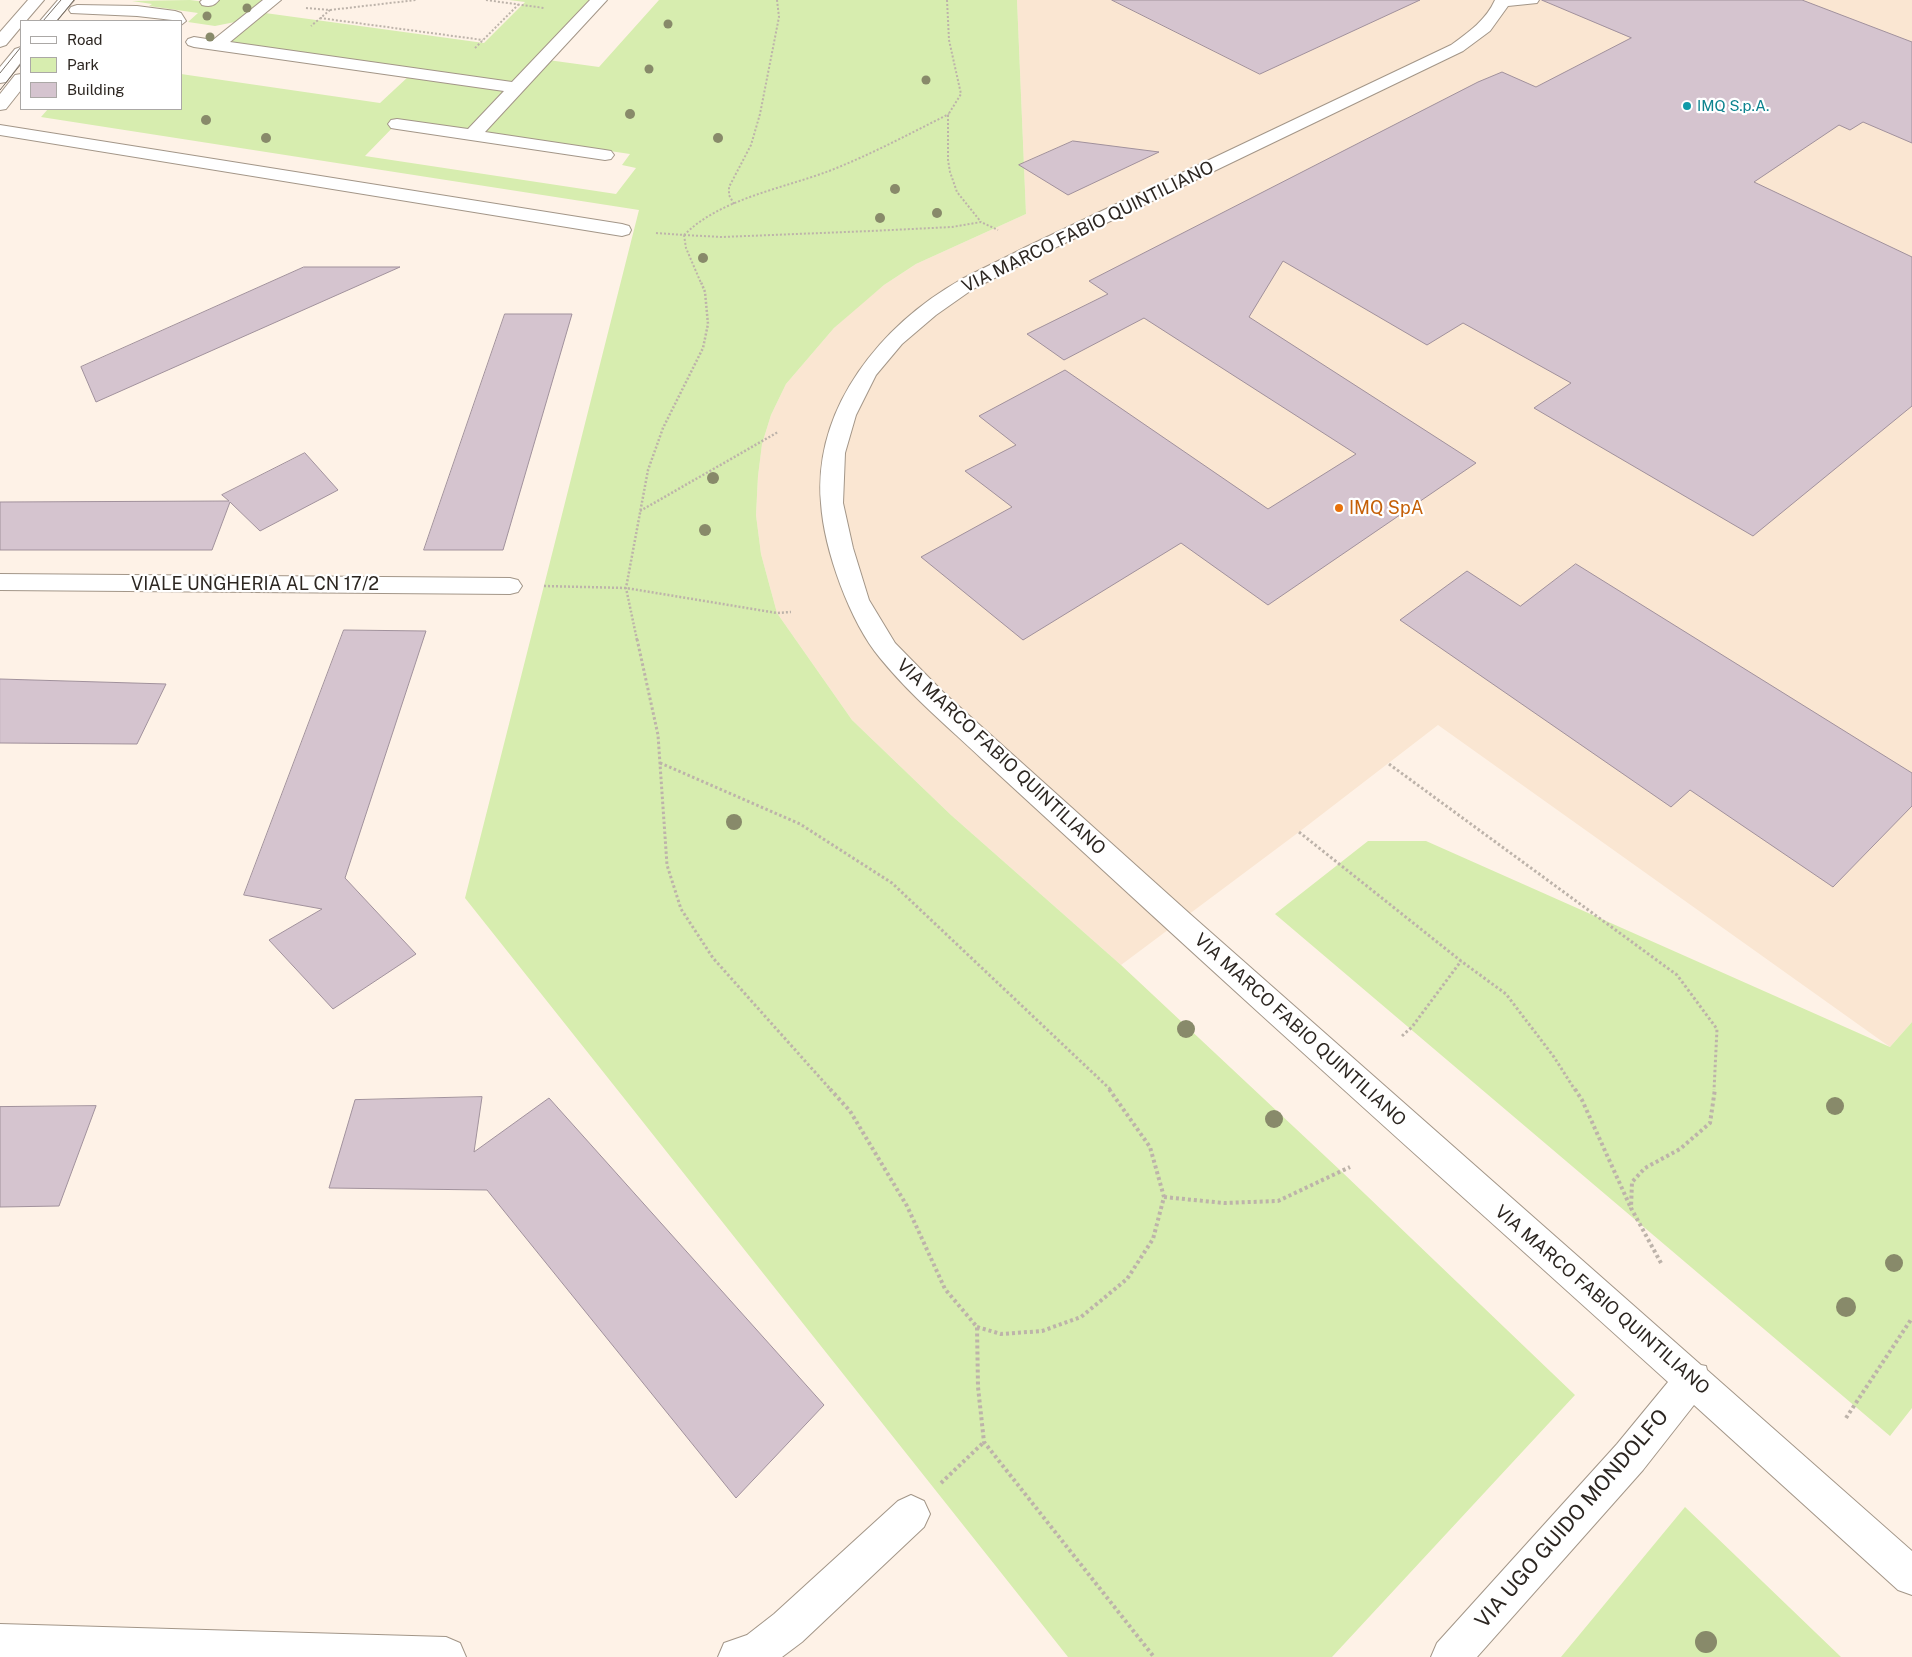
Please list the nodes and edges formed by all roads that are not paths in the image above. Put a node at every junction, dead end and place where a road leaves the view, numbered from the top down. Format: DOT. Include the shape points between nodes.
graph roads {
  1 [pos="36,0"];
  2 [pos="273,0"];
  3 [pos="599,0"];
  4 [pos="1512,1"];
  5 [pos="74,8"];
  6 [pos="50,20"];
  7 [pos="177,20"];
  8 [pos="182,25"];
  9 [pos="234,32"];
  10 [pos="0,42"];
  11 [pos="194,42"];
  12 [pos="217,45"];
  13 [pos="20,53"];
  14 [pos="0,78"];
  15 [pos="20,80"];
  16 [pos="517,88"];
  17 [pos="0,104"];
  18 [pos="398,124"];
  19 [pos="0,130"];
  20 [pos="472,135"];
  21 [pos="605,155"];
  22 [pos="622,230"];
  23 [pos="0,582"];
  24 [pos="510,586"];
  25 [pos="1693,1379"];
  26 [pos="911,1514"];
  27 [pos="1912,1576"];
  28 [pos="0,1644"];
  29 [pos="446,1657"];
  30 [pos="738,1657"];
  31 [pos="1451,1657"];
  1 -- 10 [label="street"];
  2 -- 9 [label="street"];
  3 -- 16 [label="street"];
  4 -- 25 [label="street, VIA MARCO FABIO QUINTILIANO" via="1475,36 1457,48 1033,251 966,285 928,311 895,340 867,373 845,415 834,454 832,503 841,548 857,600 886,649 928,692 1180,922"];
  5 -- 6 [label="street"];
  5 -- 7 [label="street" via="137,10 175,16"];
  8 -- 9 [label="street"];
  9 -- 12 [label="street"];
  11 -- 12 [label="street"];
  12 -- 16 [label="street"];
  13 -- 14 [label="street"];
  15 -- 17 [label="street"];
  16 -- 20 [label="street"];
  18 -- 20 [label="street"];
  19 -- 22 [label="street"];
  20 -- 21 [label="street"];
  23 -- 24 [label="street, VIALE UNGHERIA AL CN 17/2"];
  25 -- 27 [label="street, VIA MARCO FABIO QUINTILIANO"];
  25 -- 31 [label="street, VIA UGO GUIDO MONDOLFO" via="1630,1457"];
  26 -- 30 [label="street" via="788,1628 757,1652"];
  28 -- 29 [label="street"];
}
